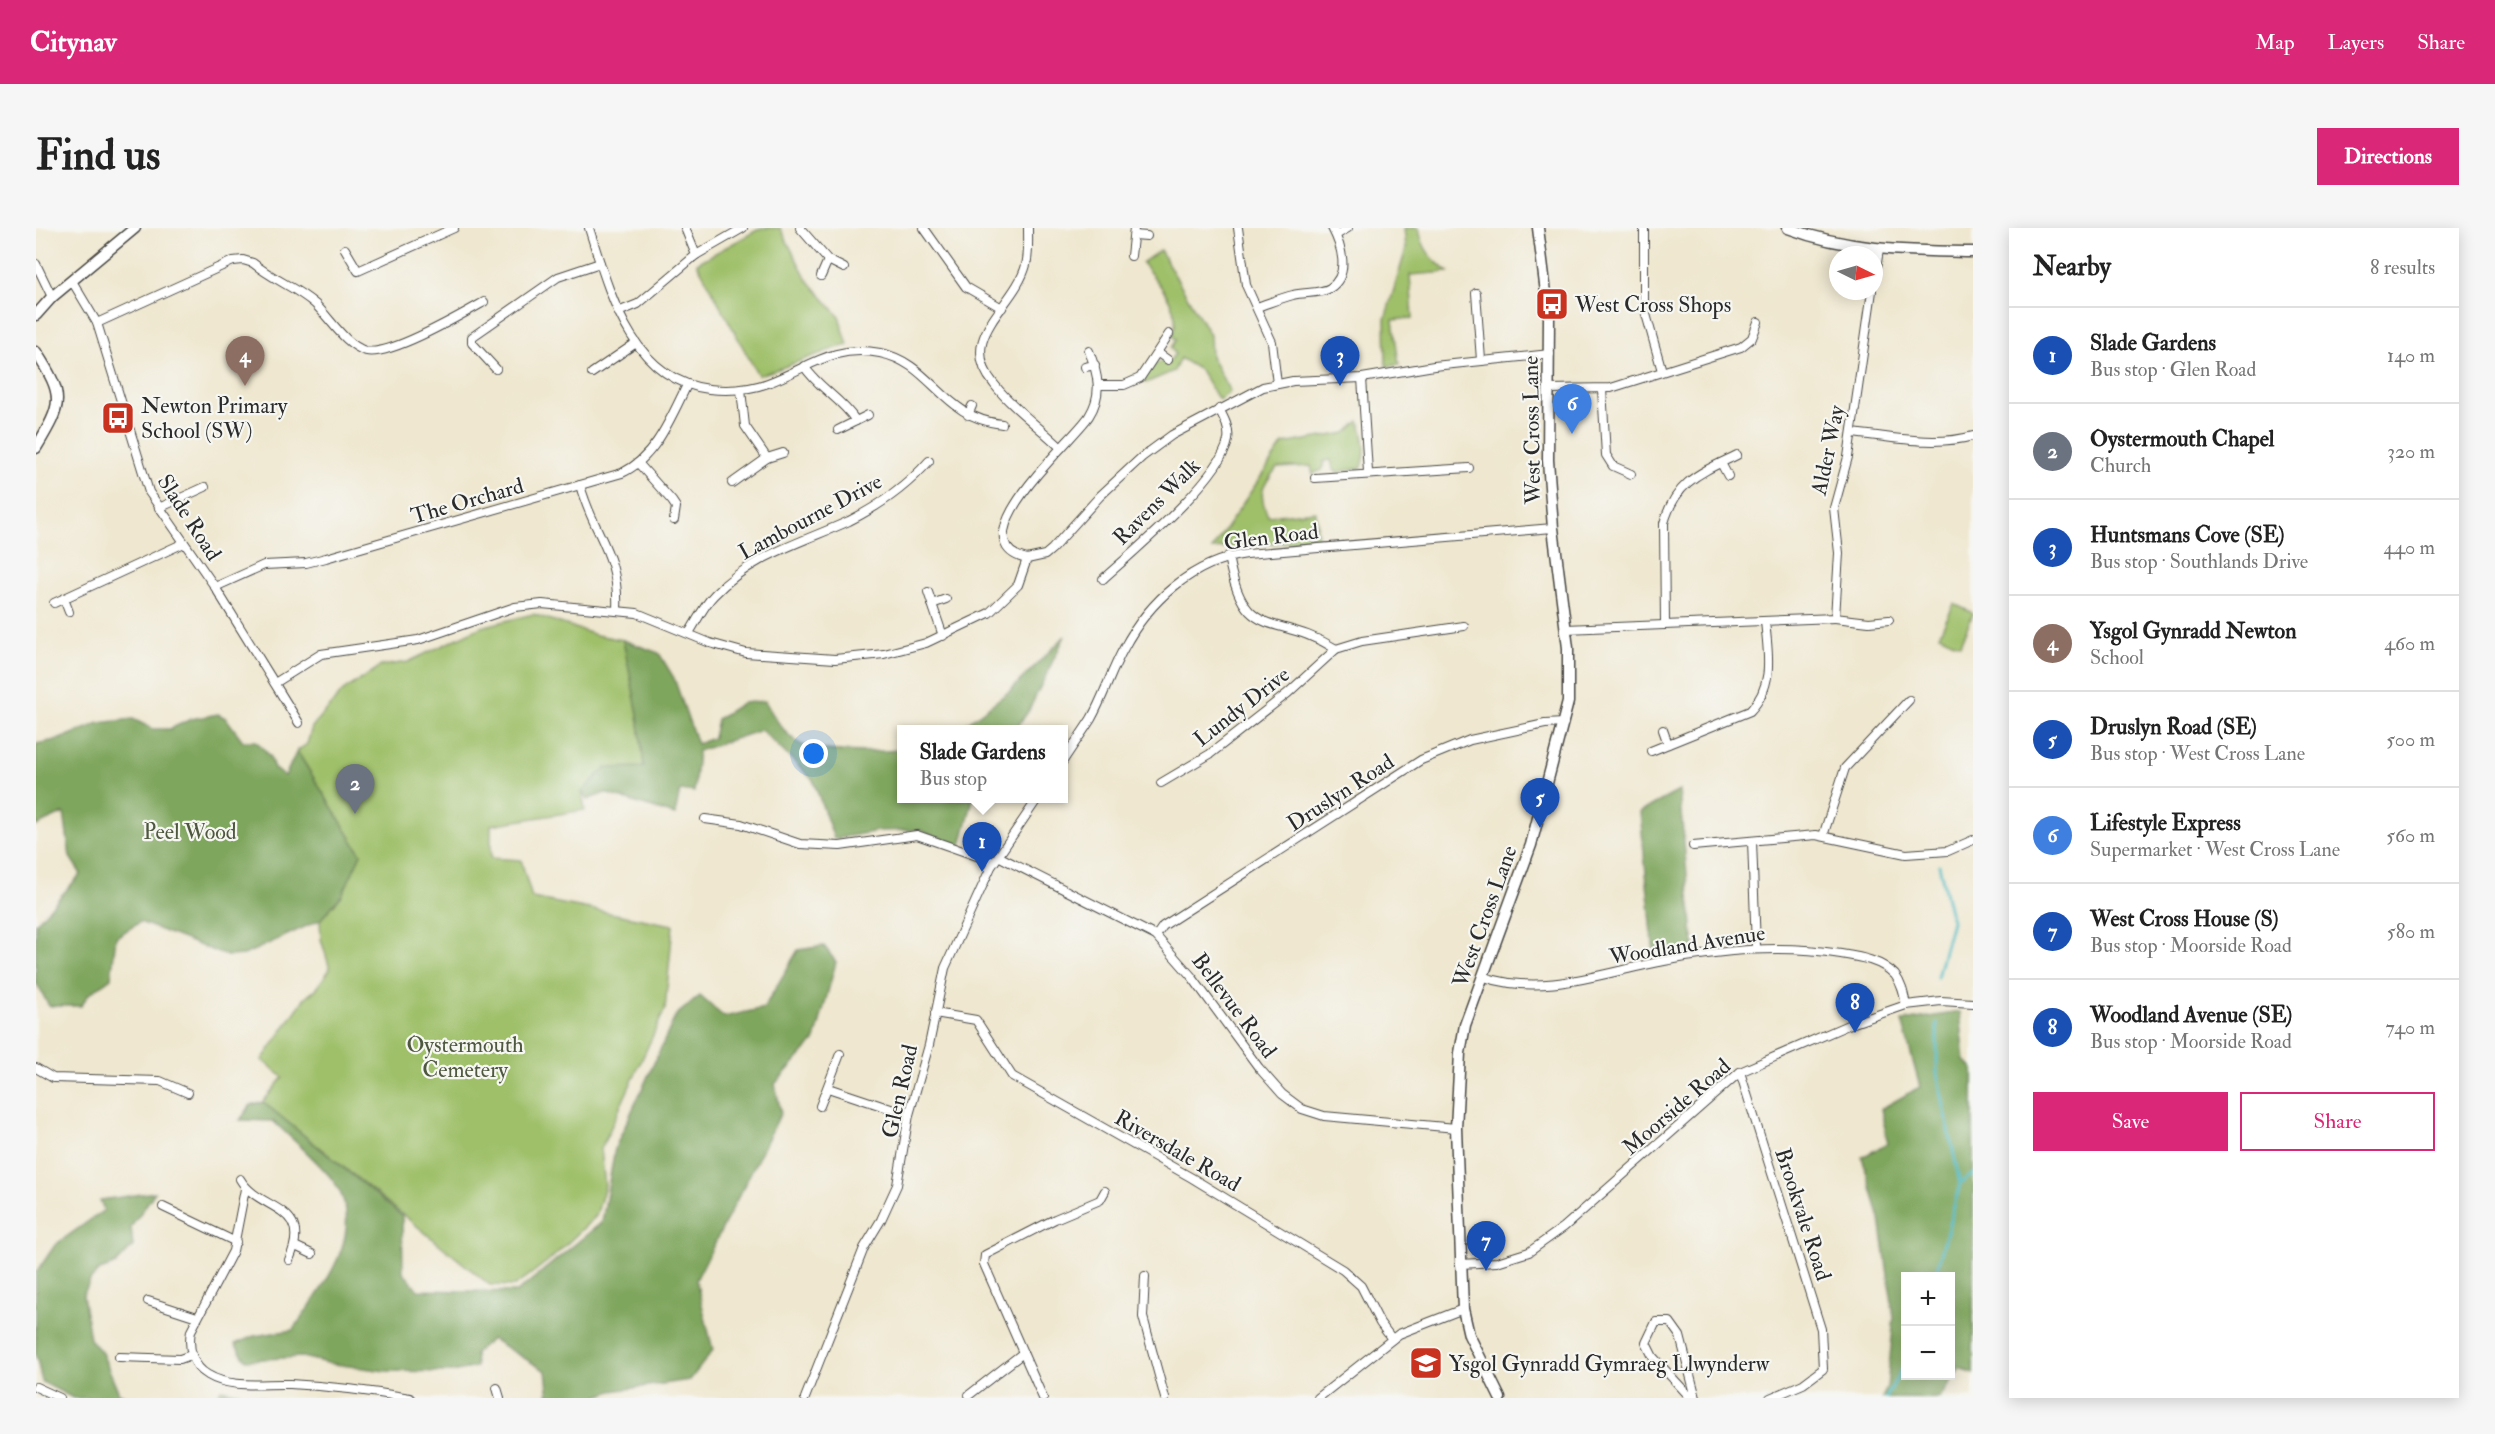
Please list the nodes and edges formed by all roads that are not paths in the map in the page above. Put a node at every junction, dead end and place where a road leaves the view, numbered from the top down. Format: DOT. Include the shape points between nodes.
graph roads {
  1 [pos="135,228"];
  2 [pos="454,228"];
  3 [pos="589,228"];
  4 [pos="685,228"];
  5 [pos="743,228"];
  6 [pos="800,228"];
  7 [pos="924,228"];
  8 [pos="1028,228"];
  9 [pos="1238,228"];
  10 [pos="1348,228"];
  11 [pos="1538,228"];
  12 [pos="1644,228"];
  13 [pos="1788,228"];
  14 [pos="1134,232"];
  15 [pos="1334,232"];
  16 [pos="1147,236"];
  17 [pos="1846,246"];
  18 [pos="345,249"];
  19 [pos="1883,250"];
  20 [pos="1973,252"];
  21 [pos="696,255"];
  22 [pos="1131,256"];
  23 [pos="828,260"];
  24 [pos="600,263"];
  25 [pos="36,264"];
  26 [pos="844,268"];
  27 [pos="821,276"];
  28 [pos="72,281"];
  29 [pos="1476,292"];
  30 [pos="52,297"];
  31 [pos="1871,300"];
  32 [pos="484,302"];
  33 [pos="1257,307"];
  34 [pos="1002,308"];
  35 [pos="618,312"];
  36 [pos="36,315"];
  37 [pos="1758,322"];
  38 [pos="97,323"];
  39 [pos="1169,334"];
  40 [pos="636,343"];
  41 [pos="1089,351"];
  42 [pos="36,352"];
  43 [pos="1158,352"];
  44 [pos="1550,354"];
  45 [pos="1168,360"];
  46 [pos="1481,360"];
  47 [pos="1095,365"];
  48 [pos="804,366"];
  49 [pos="1084,367"];
  50 [pos="496,369"];
  51 [pos="1662,371"];
  52 [pos="592,373"];
  53 [pos="1362,378"];
  54 [pos="1277,384"];
  55 [pos="687,385"];
  56 [pos="1100,385"];
  57 [pos="1549,389"];
  58 [pos="1602,389"];
  59 [pos="741,390"];
  60 [pos="972,406"];
  61 [pos="1219,409"];
  62 [pos="868,415"];
  63 [pos="968,415"];
  64 [pos="856,421"];
  65 [pos="1002,424"];
  66 [pos="838,430"];
  67 [pos="1852,433"];
  68 [pos="1973,436"];
  69 [pos="36,448"];
  70 [pos="1061,448"];
  71 [pos="783,453"];
  72 [pos="1737,455"];
  73 [pos="767,458"];
  74 [pos="929,461"];
  75 [pos="1721,463"];
  76 [pos="639,464"];
  77 [pos="1469,468"];
  78 [pos="1368,472"];
  79 [pos="1631,474"];
  80 [pos="1728,476"];
  81 [pos="1315,478"];
  82 [pos="732,483"];
  83 [pos="580,485"];
  84 [pos="204,487"];
  85 [pos="159,508"];
  86 [pos="674,520"];
  87 [pos="1552,528"];
  88 [pos="184,543"];
  89 [pos="1228,556"];
  90 [pos="1028,559"];
  91 [pos="1102,579"];
  92 [pos="214,587"];
  93 [pos="928,592"];
  94 [pos="64,599"];
  95 [pos="946,599"];
  96 [pos="54,603"];
  97 [pos="932,604"];
  98 [pos="617,610"];
  99 [pos="69,612"];
  100 [pos="1835,618"];
  101 [pos="1889,620"];
  102 [pos="1766,621"];
  103 [pos="1665,623"];
  104 [pos="1464,626"];
  105 [pos="1566,629"];
  106 [pos="689,633"];
  107 [pos="943,636"];
  108 [pos="1336,649"];
  109 [pos="275,683"];
  110 [pos="1909,700"];
  111 [pos="299,723"];
  112 [pos="1564,723"];
  113 [pos="1662,730"];
  114 [pos="1668,744"];
  115 [pos="1651,751"];
  116 [pos="1068,753"];
  117 [pos="1161,783"];
  118 [pos="1035,803"];
  119 [pos="705,819"];
  120 [pos="1823,836"];
  121 [pos="1973,840"];
  122 [pos="1752,841"];
  123 [pos="1693,846"];
  124 [pos="996,859"];
  125 [pos="1155,936"];
  126 [pos="1756,947"];
  127 [pos="1484,977"];
  128 [pos="1971,1003"];
  129 [pos="1906,1005"];
  130 [pos="935,1013"];
  131 [pos="840,1054"];
  132 [pos="36,1068"];
  133 [pos="1740,1072"];
  134 [pos="828,1088"];
  135 [pos="188,1093"];
  136 [pos="820,1106"];
  137 [pos="909,1115"];
  138 [pos="1456,1128"];
  139 [pos="240,1179"];
  140 [pos="245,1188"];
  141 [pos="1105,1191"];
  142 [pos="163,1207"];
  143 [pos="236,1242"];
  144 [pos="295,1246"];
  145 [pos="312,1254"];
  146 [pos="289,1260"];
  147 [pos="1460,1264"];
  148 [pos="1145,1276"];
  149 [pos="148,1301"];
  150 [pos="1463,1310"];
  151 [pos="197,1317"];
  152 [pos="1392,1339"];
  153 [pos="1023,1353"];
  154 [pos="191,1355"];
  155 [pos="119,1357"];
  156 [pos="36,1387"];
  157 [pos="497,1388"];
  158 [pos="969,1395"];
  159 [pos="60,1398"];
  160 [pos="410,1398"];
  161 [pos="500,1398"];
  162 [pos="805,1398"];
  163 [pos="1043,1398"];
  164 [pos="1165,1398"];
  165 [pos="1318,1398"];
  166 [pos="1500,1398"];
  167 [pos="1691,1398"];
  168 [pos="1696,1398"];
  169 [pos="1770,1398"];
  1 -- 28 [label="street"];
  2 -- 18 [label="street" via="358,272"];
  3 -- 24 [label="street"];
  4 -- 21 [label="street"];
  5 -- 21 [label="street"];
  6 -- 23 [label="street"];
  7 -- 34 [label="street" via="966,287"];
  8 -- 34 [label="street" via="1027,264"];
  9 -- 33 [label="street" via="1246,285"];
  10 -- 15 [label="street"];
  11 -- 44 [label="street, West Cross Lane"];
  12 -- 51 [label="street" via="1644,307"];
  13 -- 17 [label="street"];
  14 -- 16 [label="street"];
  14 -- 22 [label="street"];
  15 -- 33 [label="street" via="1343,260 1338,277 1329,288"];
  19 -- 20 [label="street"];
  21 -- 35 [label="street" via="638,304"];
  23 -- 26 [label="street"];
  23 -- 27 [label="street"];
  24 -- 35 [label="street"];
  24 -- 50 [label="street" via="558,277 472,337 472,343"];
  25 -- 30 [label="street"];
  28 -- 30 [label="street"];
  28 -- 38 [label="street, Slade Road"];
  29 -- 46 [label="street"];
  30 -- 36 [label="street"];
  31 -- 67 [label="street, Alder Way"];
  32 -- 38 [label="street" via="426,333 378,352 364,350 345,337 314,302 254,263 243,260 207,272"];
  33 -- 54 [label="street" via="1272,342"];
  34 -- 70 [label="street" via="983,336 983,364 994,385"];
  35 -- 40 [label="street"];
  37 -- 51 [label="street" via="1752,338 1742,347"];
  38 -- 85 [label="street, Slade Road" via="143,476"];
  39 -- 43 [label="street"];
  40 -- 52 [label="street"];
  40 -- 55 [label="street" via="661,370"];
  41 -- 47 [label="street"];
  42 -- 69 [label="street" via="59,393 55,416"];
  43 -- 45 [label="street"];
  43 -- 56 [label="street" via="1133,383"];
  44 -- 46 [label="street"];
  44 -- 57 [label="street, West Cross Lane"];
  46 -- 53 [label="street"];
  47 -- 49 [label="street"];
  47 -- 56 [label="street"];
  48 -- 59 [label="street" via="767,384"];
  48 -- 63 [label="street" via="827,355 849,351 891,356 913,366"];
  48 -- 64 [label="street" via="815,383 838,398"];
  51 -- 58 [label="street"];
  53 -- 54 [label="street"];
  53 -- 78 [label="street"];
  54 -- 61 [label="street"];
  55 -- 59 [label="street"];
  55 -- 76 [label="street"];
  56 -- 70 [label="street" via="1089,416"];
  57 -- 58 [label="street"];
  57 -- 87 [label="street, West Cross Lane"];
  58 -- 79 [label="street" via="1606,455 1613,466"];
  59 -- 73 [label="street" via="746,426"];
  60 -- 63 [label="street"];
  61 -- 90 [label="street" via="1142,457 1052,549"];
  61 -- 91 [label="street, Ravens Walk" via="1228,440 1213,471"];
  62 -- 64 [label="street"];
  63 -- 65 [label="street"];
  64 -- 66 [label="street"];
  67 -- 68 [label="street" via="1939,441"];
  67 -- 100 [label="street, Alder Way" via="1834,508 1839,553"];
  70 -- 90 [label="street" via="1006,520 1005,540 1015,554"];
  71 -- 73 [label="street"];
  72 -- 75 [label="street"];
  73 -- 82 [label="street"];
  74 -- 106 [label="street, Lambourne Drive" via="910,482 867,511 752,564 712,597"];
  75 -- 80 [label="street"];
  75 -- 103 [label="street" via="1682,486 1669,508 1664,523"];
  76 -- 83 [label="street, The Orchard"];
  76 -- 86 [label="street" via="676,507"];
  77 -- 78 [label="street"];
  78 -- 81 [label="street"];
  83 -- 92 [label="street, The Orchard" via="326,558 264,565"];
  83 -- 98 [label="street" via="583,500 613,563"];
  84 -- 85 [label="street"];
  85 -- 88 [label="street, Slade Road"];
  87 -- 89 [label="street, Glen Road"];
  87 -- 105 [label="street, West Cross Lane"];
  88 -- 92 [label="street, Slade Road"];
  88 -- 94 [label="street"];
  89 -- 108 [label="street" via="1239,599 1258,620 1308,633"];
  89 -- 116 [label="street, Glen Road" via="1210,563 1152,605 1124,647 1091,718"];
  90 -- 107 [label="street" via="1018,585 989,613"];
  92 -- 109 [label="street, Slade Road"];
  93 -- 97 [label="street"];
  94 -- 96 [label="street"];
  94 -- 99 [label="street"];
  95 -- 97 [label="street"];
  97 -- 107 [label="street"];
  98 -- 106 [label="street" via="637,613"];
  98 -- 109 [label="street" via="542,604 515,608 432,636 321,654"];
  100 -- 101 [label="street"];
  100 -- 102 [label="street"];
  102 -- 103 [label="street"];
  102 -- 114 [label="street" via="1769,666 1761,699 1750,711"];
  103 -- 105 [label="street"];
  104 -- 108 [label="street, Lundy Drive" via="1362,641"];
  105 -- 112 [label="street, West Cross Lane" via="1569,680"];
  106 -- 107 [label="street" via="728,650 835,659 909,649"];
  108 -- 117 [label="street, Lundy Drive" via="1288,693 1210,754"];
  109 -- 111 [label="street, Slade Road"];
  110 -- 120 [label="street" via="1845,768"];
  112 -- 125 [label="street, Druslyn Road" via="1470,740 1421,760 1163,926"];
  112 -- 127 [label="street, West Cross Lane" via="1531,845"];
  113 -- 114 [label="street"];
  114 -- 115 [label="street"];
  118 -- 124 [label="street, Glen Road"];
  119 -- 124 [label="street, Bellevue Road" via="741,824 800,844 840,846 917,835"];
  120 -- 121 [label="street" via="1906,854 1948,851"];
  120 -- 122 [label="street"];
  122 -- 123 [label="street"];
  122 -- 126 [label="street"];
  124 -- 125 [label="street, Bellevue Road"];
  124 -- 130 [label="street, Glen Road" via="945,968"];
  125 -- 138 [label="street, Bellevue Road" via="1192,977 1259,1068 1293,1103 1324,1116"];
  126 -- 127 [label="street, Woodland Avenue" via="1538,985"];
  126 -- 129 [label="street, Woodland Avenue" via="1811,949 1878,963 1899,982"];
  127 -- 138 [label="street, West Cross Lane" via="1460,1053"];
  128 -- 129 [label="street, Moorside Road"];
  129 -- 133 [label="street, Moorside Road" via="1848,1025"];
  130 -- 137 [label="street, Glen Road"];
  130 -- 152 [label="street, Riversdale Road" via="976,1020 1012,1076 1192,1178 1343,1270 1361,1286"];
  131 -- 134 [label="street"];
  132 -- 135 [label="street" via="53,1078 160,1081"];
  133 -- 147 [label="street, Moorside Road" via="1564,1227 1529,1252 1497,1262"];
  133 -- 169 [label="street, Brookvale Road" via="1821,1329 1823,1369 1803,1384"];
  134 -- 136 [label="street"];
  134 -- 137 [label="street"];
  137 -- 162 [label="street, Glen Road" via="897,1185 864,1248"];
  138 -- 147 [label="street, West Cross Lane"];
  139 -- 140 [label="street"];
  140 -- 143 [label="street"];
  140 -- 144 [label="street" via="288,1215"];
  141 -- 153 [label="street" via="1100,1200 985,1255 984,1264"];
  142 -- 143 [label="street"];
  143 -- 151 [label="street"];
  144 -- 145 [label="street"];
  144 -- 146 [label="street"];
  147 -- 150 [label="street, West Cross Lane"];
  148 -- 164 [label="street" via="1143,1317"];
  149 -- 151 [label="street"];
  150 -- 152 [label="street"];
  150 -- 166 [label="street, West Cross Lane" via="1469,1335"];
  151 -- 154 [label="street" via="189,1342"];
  152 -- 165 [label="street"];
  153 -- 158 [label="street"];
  153 -- 163 [label="street"];
  154 -- 155 [label="street" via="180,1359"];
  154 -- 160 [label="street" via="202,1371 217,1380"];
  156 -- 159 [label="street"];
  157 -- 161 [label="street"];
  167 -- 168 [label="street" via="1653,1357 1646,1343 1656,1322 1670,1322 1680,1336"];
}
